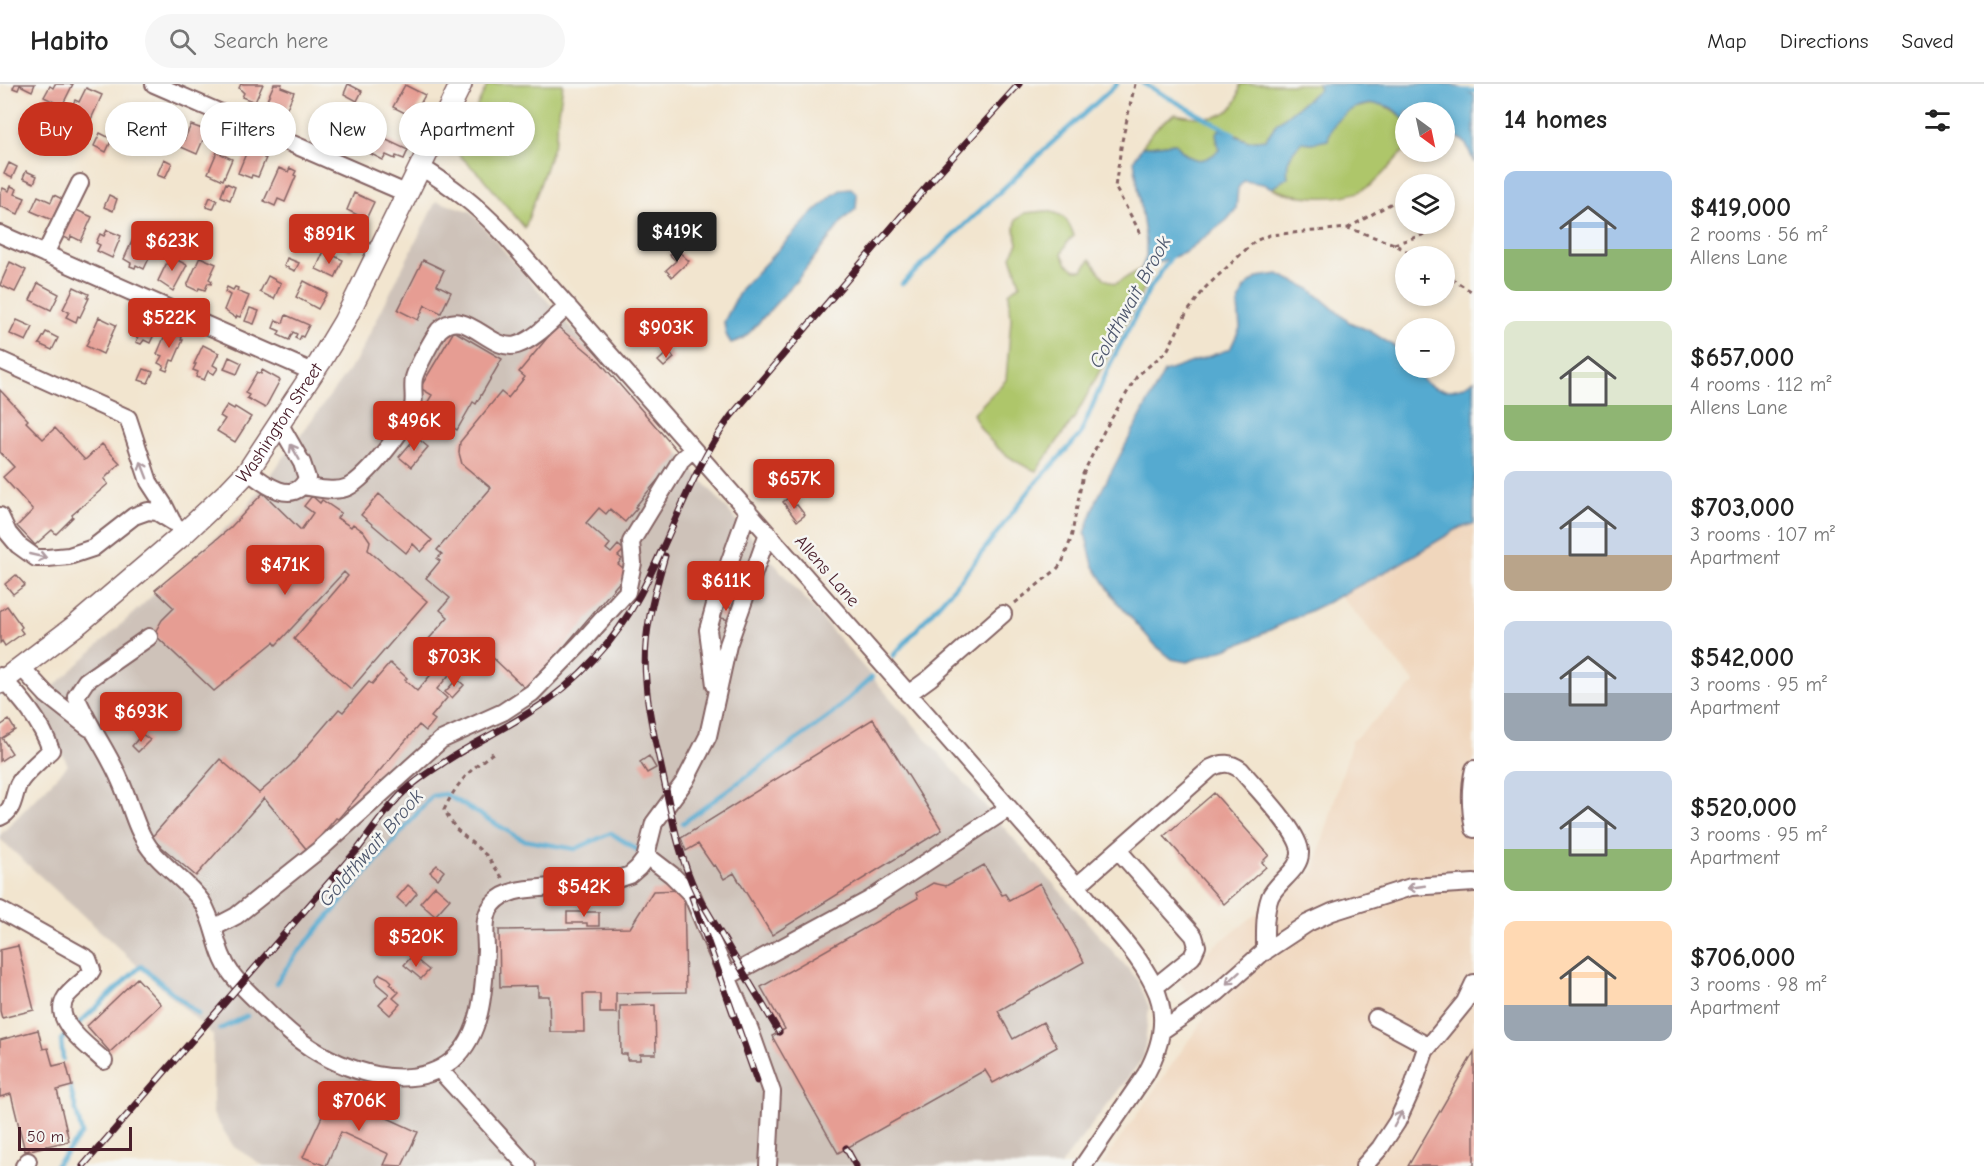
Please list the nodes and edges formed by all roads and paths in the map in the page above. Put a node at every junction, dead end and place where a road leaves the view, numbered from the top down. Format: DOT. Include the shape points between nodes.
graph roads {
  1 [pos="154,84"];
  2 [pos="461,84"];
  3 [pos="1136,84"];
  4 [pos="421,167"];
  5 [pos="80,183"];
  6 [pos="408,194"];
  7 [pos="1395,201"];
  8 [pos="1348,228"];
  9 [pos="0,234"];
  10 [pos="1141,234"];
  11 [pos="1426,234"];
  12 [pos="1394,244"];
  13 [pos="1398,246"];
  14 [pos="45,254"];
  15 [pos="1455,281"];
  16 [pos="1474,293"];
  17 [pos="568,306"];
  18 [pos="0,360"];
  19 [pos="313,372"];
  20 [pos="279,423"];
  21 [pos="693,449"];
  22 [pos="248,471"];
  23 [pos="303,486"];
  24 [pos="748,510"];
  25 [pos="0,516"];
  26 [pos="178,527"];
  27 [pos="768,533"];
  28 [pos="1003,614"];
  29 [pos="149,637"];
  30 [pos="22,668"];
  31 [pos="1,680"];
  32 [pos="909,693"];
  33 [pos="716,695"];
  34 [pos="92,730"];
  35 [pos="493,753"];
  36 [pos="1474,769"];
  37 [pos="1009,808"];
  38 [pos="0,817"];
  39 [pos="1474,830"];
  40 [pos="1118,850"];
  41 [pos="646,855"];
  42 [pos="1474,883"];
  43 [pos="1077,886"];
  44 [pos="512,892"];
  45 [pos="0,910"];
  46 [pos="213,928"];
  47 [pos="1265,952"];
  48 [pos="727,977"];
  49 [pos="1474,983"];
  50 [pos="1155,987"];
  51 [pos="1376,1018"];
  52 [pos="1162,1030"];
  53 [pos="1428,1046"];
  54 [pos="104,1061"];
  55 [pos="439,1069"];
  56 [pos="528,1166"];
  57 [pos="768,1166"];
  58 [pos="1083,1166"];
  59 [pos="1364,1166"];
  1 -- 6 [label="street"];
  2 -- 4 [label="main road, Washington Street"];
  3 -- 10 [label="path" via="1114,187"];
  4 -- 6 [label="main road, Washington Street"];
  4 -- 17 [label="street, Allens Lane" via="477,206"];
  5 -- 14 [label="street"];
  6 -- 19 [label="main road, Washington Street" via="344,322"];
  7 -- 8 [label="path"];
  8 -- 12 [label="path"];
  8 -- 28 [label="path" via="1269,234 1256,241 1206,287 1186,314 1167,351 1137,376 1090,455 1062,562"];
  9 -- 14 [label="street"];
  11 -- 12 [label="path"];
  12 -- 13 [label="path"];
  14 -- 19 [label="street"];
  15 -- 16 [label="path"];
  17 -- 21 [label="street, Allens Lane"];
  17 -- 23 [label="street" via="517,345 504,346 467,323 454,322 440,330 413,379 413,405 404,425 366,474 338,490"];
  26 -- 18 [label="street, one-way" via="149,482 128,418"];
  19 -- 20 [label="main road, Washington Street"];
  20 -- 22 [label="main road, Washington Street"];
  23 -- 20 [label="street, one-way" via="307,478 302,463"];
  21 -- 24 [label="street, Allens Lane"];
  21 -- 46 [label="street" via="681,459 631,542 633,563 627,592 532,693 503,712 441,740 319,850 236,916"];
  22 -- 23 [label="street" via="277,490 294,492"];
  22 -- 26 [label="main road, Washington Street" via="227,494"];
  24 -- 27 [label="street, Allens Lane"];
  24 -- 33 [label="street" via="708,630"];
  25 -- 26 [label="street, one-way" via="18,546 36,558 69,556 93,548 134,516 148,511 157,512"];
  26 -- 30 [label="main road, Washington Street" via="79,623"];
  27 -- 32 [label="street, Allens Lane"];
  27 -- 33 [label="street" via="728,645"];
  28 -- 32 [label="street"];
  29 -- 34 [label="street" via="86,681 76,696"];
  30 -- 31 [label="main road, Washington Street"];
  30 -- 34 [label="street" via="47,695"];
  31 -- 38 [label="street" via="21,699 45,733 51,750 19,783 13,804"];
  32 -- 37 [label="street, Allens Lane"];
  33 -- 41 [label="street" via="708,736 685,781 654,823"];
  34 -- 46 [label="street" via="120,779 137,829 153,852 200,900"];
  35 -- 44 [label="path" via="462,778 444,810 456,829 486,855"];
  36 -- 39 [label="street" via="1470,807"];
  37 -- 43 [label="street, Allens Lane"];
  37 -- 48 [label="street" via="869,900"];
  40 -- 43 [label="street"];
  40 -- 47 [label="street" via="1211,768 1222,763 1241,770 1294,832 1300,851 1299,862 1271,895 1266,913"];
  40 -- 50 [label="street" via="1194,936 1197,946 1192,957"];
  41 -- 44 [label="street" via="638,868 618,879"];
  41 -- 48 [label="street" via="692,895"];
  42 -- 47 [label="street, one-way" via="1411,887 1332,912"];
  43 -- 50 [label="street, Allens Lane" via="1136,956"];
  44 -- 55 [label="street" via="496,900 488,911 482,993 473,1032 454,1059"];
  45 -- 54 [label="street" via="80,953 91,963 90,974 65,998 62,1016"];
  46 -- 55 [label="street" via="231,973 304,1044 373,1074 410,1078"];
  47 -- 52 [label="street, one-way" via="1217,993"];
  48 -- 57 [label="street" via="772,1092"];
  49 -- 53 [label="street" via="1465,1002"];
  50 -- 52 [label="street, Allens Lane"];
  51 -- 53 [label="street"];
  52 -- 58 [label="street, Allens Lane" via="1146,1074"];
  59 -- 53 [label="street, one-way" via="1396,1122"];
  55 -- 56 [label="street"];
}
